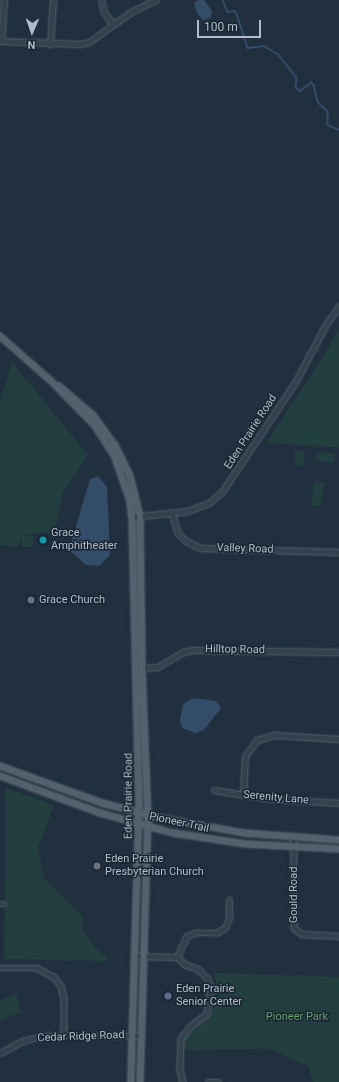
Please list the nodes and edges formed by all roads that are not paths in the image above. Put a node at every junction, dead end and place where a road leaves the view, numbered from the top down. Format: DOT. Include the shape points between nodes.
graph roads {
  1 [pos="4,0"];
  2 [pos="53,0"];
  3 [pos="102,0"];
  4 [pos="156,0"];
  5 [pos="114,25"];
  6 [pos="1,41"];
  7 [pos="50,45"];
  8 [pos="339,306"];
  9 [pos="0,336"];
  10 [pos="51,381"];
  11 [pos="172,513"];
  12 [pos="140,516"];
  13 [pos="132,517"];
  14 [pos="339,552"];
  15 [pos="339,652"];
  16 [pos="138,668"];
  17 [pos="339,740"];
  18 [pos="0,766"];
  19 [pos="0,776"];
  20 [pos="214,790"];
  21 [pos="243,795"];
  22 [pos="339,803"];
  23 [pos="139,813"];
  24 [pos="148,816"];
  25 [pos="139,825"];
  26 [pos="147,826"];
  27 [pos="294,837"];
  28 [pos="339,840"];
  29 [pos="294,847"];
  30 [pos="339,849"];
  31 [pos="229,900"];
  32 [pos="339,936"];
  33 [pos="135,956"];
  34 [pos="144,956"];
  35 [pos="177,957"];
  36 [pos="0,968"];
  37 [pos="64,1035"];
  38 [pos="132,1035"];
  39 [pos="141,1036"];
  40 [pos="0,1053"];
  41 [pos="131,1082"];
  42 [pos="140,1082"];
  43 [pos="183,1082"];
  44 [pos="208,1082"];
  45 [pos="219,1082"];
  1 -- 6 [label="street"];
  2 -- 7 [label="street"];
  3 -- 5 [label="street" via="104,12"];
  4 -- 5 [label="street"];
  5 -- 7 [label="street" via="89,42 70,46"];
  6 -- 7 [label="street"];
  8 -- 11 [label="street, Eden Prairie Road" via="325,326 296,381 222,492 201,507"];
  9 -- 10 [label="main road"];
  10 -- 12 [label="main road" via="69,392 109,434 125,463"];
  10 -- 13 [label="main road" via="88,417 109,446 123,477"];
  11 -- 12 [label="street, Eden Prairie Road"];
  11 -- 14 [label="street, Valley Road" via="178,533 186,541 201,548"];
  12 -- 13 [label="street, Eden Prairie Road"];
  12 -- 16 [label="main road, Eden Prairie Road"];
  13 -- 16 [label="main road, Eden Prairie Road"];
  15 -- 16 [label="street, Hilltop Road" via="193,650 183,652 158,667"];
  16 -- 23 [label="main road, Eden Prairie Road"];
  16 -- 24 [label="main road, Eden Prairie Road"];
  17 -- 21 [label="street" via="274,735 257,740 245,756"];
  18 -- 23 [label="main road, Pioneer Trail" via="102,803"];
  19 -- 25 [label="main road, Pioneer Trail"];
  20 -- 21 [label="street, Serenity Lane"];
  21 -- 22 [label="street, Serenity Lane"];
  23 -- 24 [label="main road, Pioneer Trail"];
  23 -- 25 [label="main road, Eden Prairie Road"];
  24 -- 26 [label="main road, Eden Prairie Road"];
  24 -- 27 [label="main road, Pioneer Trail" via="224,830"];
  25 -- 26 [label="main road, Pioneer Trail"];
  25 -- 33 [label="main road, Eden Prairie Road"];
  26 -- 29 [label="main road, Pioneer Trail" via="219,841"];
  26 -- 34 [label="main road, Eden Prairie Road"];
  27 -- 28 [label="main road, Pioneer Trail"];
  27 -- 29 [label="street, Gould Road"];
  29 -- 30 [label="main road, Pioneer Trail"];
  29 -- 32 [label="street, Gould Road" via="294,933"];
  31 -- 35 [label="street" via="229,918 225,928 216,932 194,933 187,936"];
  33 -- 34 [label="street"];
  33 -- 38 [label="main road, Eden Prairie Road"];
  34 -- 35 [label="street"];
  34 -- 39 [label="main road, Eden Prairie Road"];
  35 -- 43 [label="street" via="204,973 211,987 207,1014 190,1027 181,1039 180,1069"];
  36 -- 37 [label="street" via="37,968 54,977 62,991"];
  37 -- 38 [label="street, Cedar Ridge Road"];
  37 -- 40 [label="street, Cedar Ridge Road" via="33,1038"];
  38 -- 39 [label="street, Cedar Ridge Road"];
  38 -- 41 [label="main road, Eden Prairie Road"];
  39 -- 42 [label="main road, Eden Prairie Road"];
  44 -- 45 [label="street"];
}
